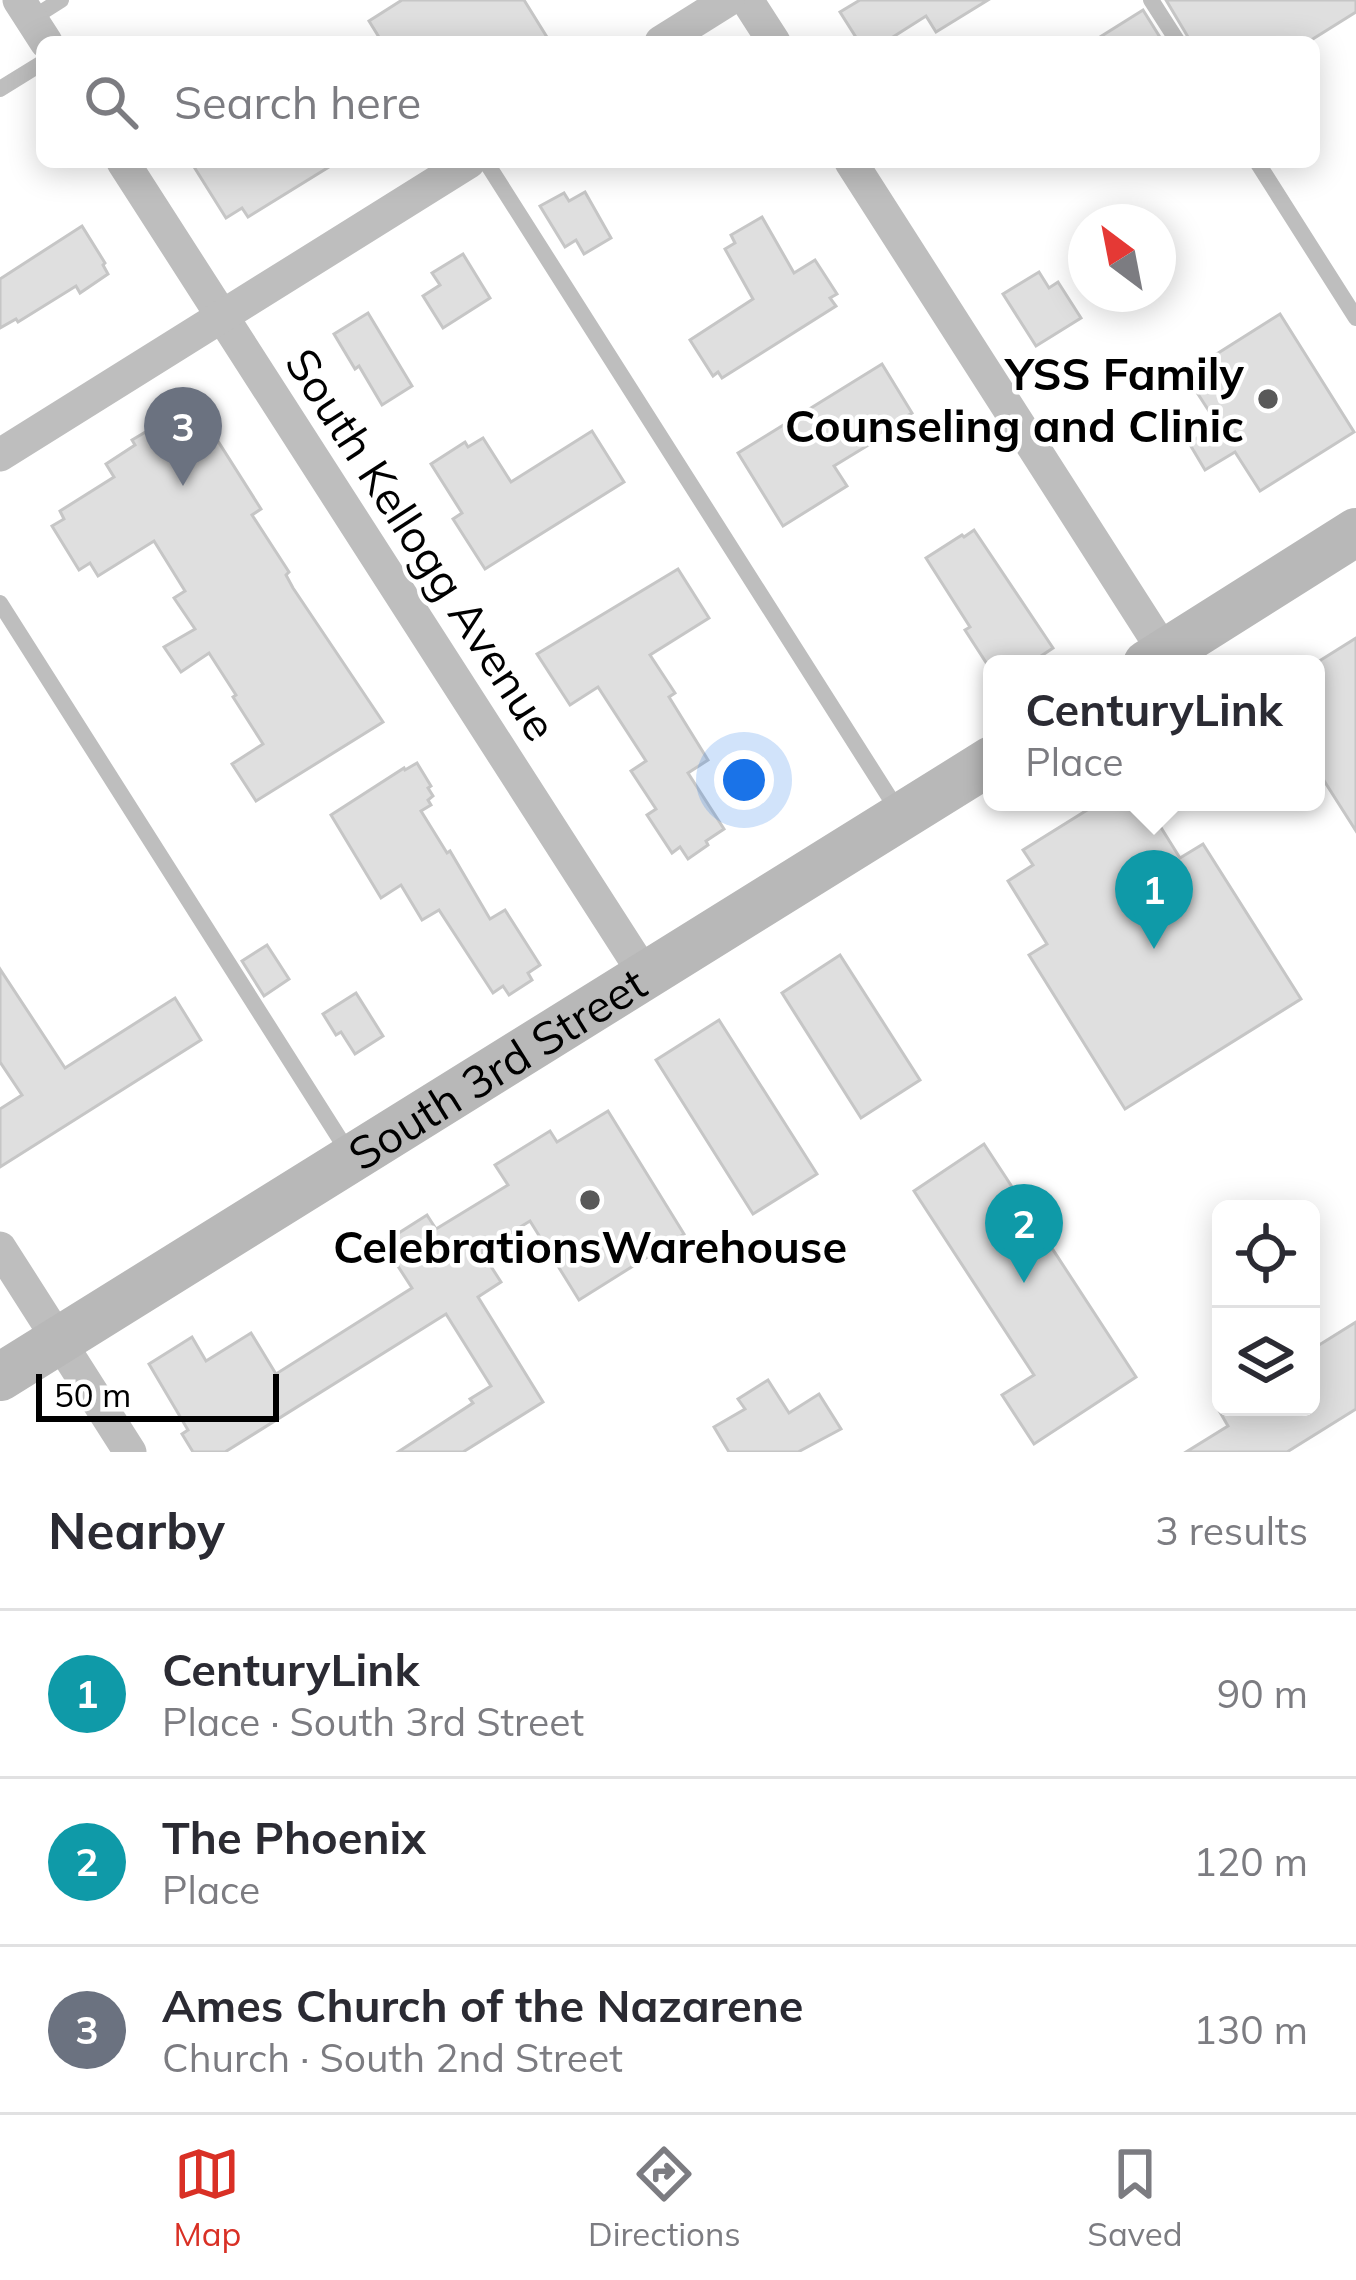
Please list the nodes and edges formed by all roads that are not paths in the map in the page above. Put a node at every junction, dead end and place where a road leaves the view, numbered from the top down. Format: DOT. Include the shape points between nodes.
graph roads {
  1 [pos="61,0"];
  2 [pos="728,0"];
  3 [pos="747,0"];
  4 [pos="1151,0"];
  5 [pos="32,20"];
  6 [pos="671,36"];
  7 [pos="770,36"];
  8 [pos="1174,36"];
  9 [pos="36,67"];
  10 [pos="0,89"];
  11 [pos="127,168"];
  12 [pos="459,168"];
  13 [pos="490,168"];
  14 [pos="855,168"];
  15 [pos="1261,168"];
  16 [pos="222,316"];
  17 [pos="1356,318"];
  18 [pos="0,455"];
  19 [pos="1356,532"];
  20 [pos="0,603"];
  21 [pos="1154,655"];
  22 [pos="1161,655"];
  23 [pos="983,766"];
  24 [pos="902,816"];
  25 [pos="645,975"];
  26 [pos="352,1158"];
  27 [pos="0,1248"];
  28 [pos="59,1340"];
  29 [pos="0,1377"];
  30 [pos="130,1452"];
  1 -- 5 [label="lane"];
  2 -- 6 [label="street"];
  3 -- 7 [label="street"];
  4 -- 8 [label="lane"];
  9 -- 10 [label="lane"];
  11 -- 16 [label="street, South Kellogg Avenue"];
  12 -- 16 [label="street"];
  13 -- 24 [label="lane"];
  14 -- 21 [label="street"];
  15 -- 17 [label="lane"];
  16 -- 18 [label="street"];
  16 -- 25 [label="street, South Kellogg Avenue"];
  19 -- 22 [label="main road"];
  20 -- 26 [label="lane"];
  23 -- 24 [label="main road, South 3rd Street"];
  24 -- 25 [label="main road, South 3rd Street"];
  25 -- 26 [label="main road, South 3rd Street"];
  26 -- 28 [label="main road, South 3rd Street"];
  27 -- 28 [label="street"];
  28 -- 29 [label="main road, South 3rd Street"];
  28 -- 30 [label="street"];
}
